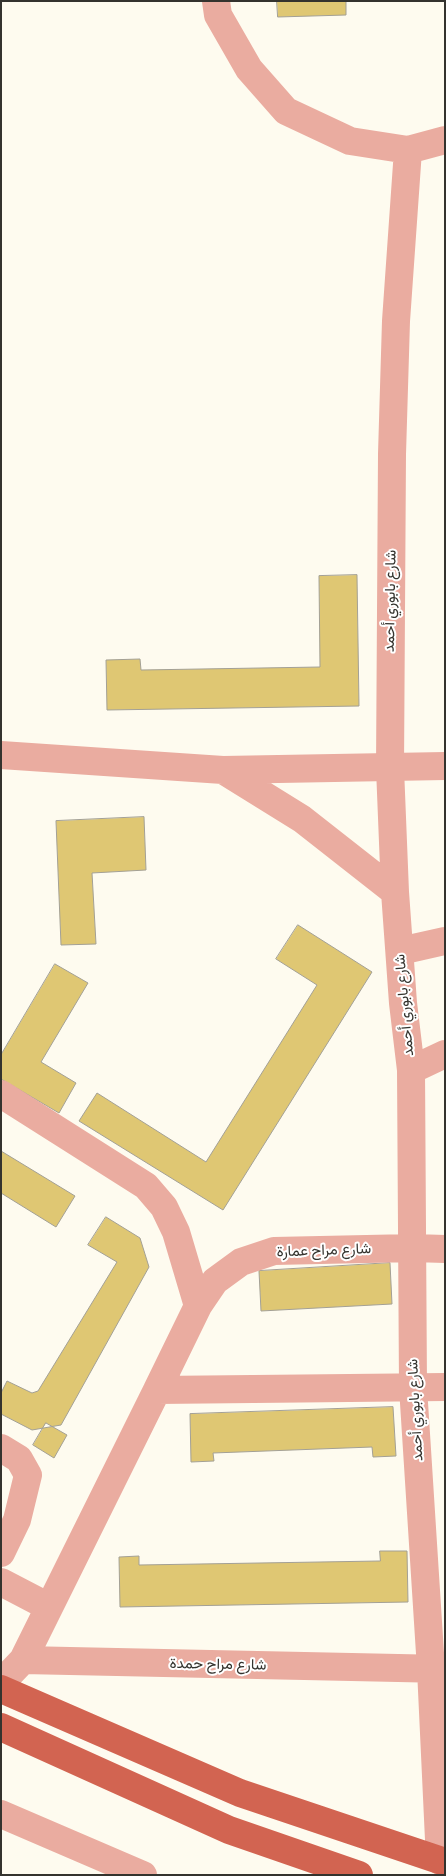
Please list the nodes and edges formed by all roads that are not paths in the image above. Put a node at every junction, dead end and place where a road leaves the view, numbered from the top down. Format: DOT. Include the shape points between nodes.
graph roads {
  1 [pos="216,1"];
  2 [pos="445,140"];
  3 [pos="408,150"];
  4 [pos="1,755"];
  5 [pos="445,766"];
  6 [pos="390,768"];
  7 [pos="222,770"];
  8 [pos="395,892"];
  9 [pos="445,941"];
  10 [pos="400,952"];
  11 [pos="445,1054"];
  12 [pos="411,1070"];
  13 [pos="1,1094"];
  14 [pos="413,1248"];
  15 [pos="445,1249"];
  16 [pos="198,1306"];
  17 [pos="414,1387"];
  18 [pos="445,1387"];
  19 [pos="157,1390"];
  20 [pos="1,1448"];
  21 [pos="1,1553"];
  22 [pos="1,1582"];
  23 [pos="49,1606"];
  24 [pos="23,1660"];
  25 [pos="438,1669"];
  26 [pos="1,1682"];
  27 [pos="1,1689"];
  28 [pos="1,1727"];
  29 [pos="1,1814"];
  30 [pos="442,1861"];
  31 [pos="143,1875"];
  32 [pos="359,1875"];
  1 -- 3 [label="street" via="218,15 248,69 286,111 350,141"];
  2 -- 3 [label="street"];
  3 -- 6 [label="street, شارع بابوري أحمد" via="396,321 392,454"];
  4 -- 7 [label="street"];
  5 -- 6 [label="street"];
  6 -- 7 [label="street"];
  6 -- 8 [label="street, شارع بابوري أحمد"];
  7 -- 8 [label="street" via="302,819"];
  8 -- 10 [label="street, شارع بابوري أحمد"];
  9 -- 10 [label="street"];
  10 -- 12 [label="street, شارع بابوري أحمد"];
  11 -- 12 [label="street"];
  12 -- 14 [label="street, شارع بابوري أحمد"];
  13 -- 16 [label="street" via="146,1186 164,1206 176,1232"];
  14 -- 15 [label="street, شارع مراح عمارة"];
  14 -- 16 [label="street, شارع مراح عمارة" via="274,1251 241,1262 215,1281"];
  14 -- 17 [label="street, شارع بابوري أحمد"];
  16 -- 19 [label="street, شارع مراح عمارة"];
  17 -- 18 [label="street"];
  17 -- 19 [label="street"];
  17 -- 25 [label="street, شارع بابوري أحمد"];
  19 -- 23 [label="street, شارع مراح عمارة"];
  20 -- 21 [label="street" via="19,1459 28,1475 17,1520"];
  22 -- 23 [label="street"];
  23 -- 24 [label="street, شارع مراح عمارة"];
  24 -- 25 [label="street, شارع مراح حمدة"];
  24 -- 26 [label="street"];
  25 -- 30 [label="street, شارع بابوري أحمد"];
  27 -- 30 [label="main road" via="240,1793"];
  28 -- 32 [label="main road" via="229,1830"];
  29 -- 31 [label="street"];
}
